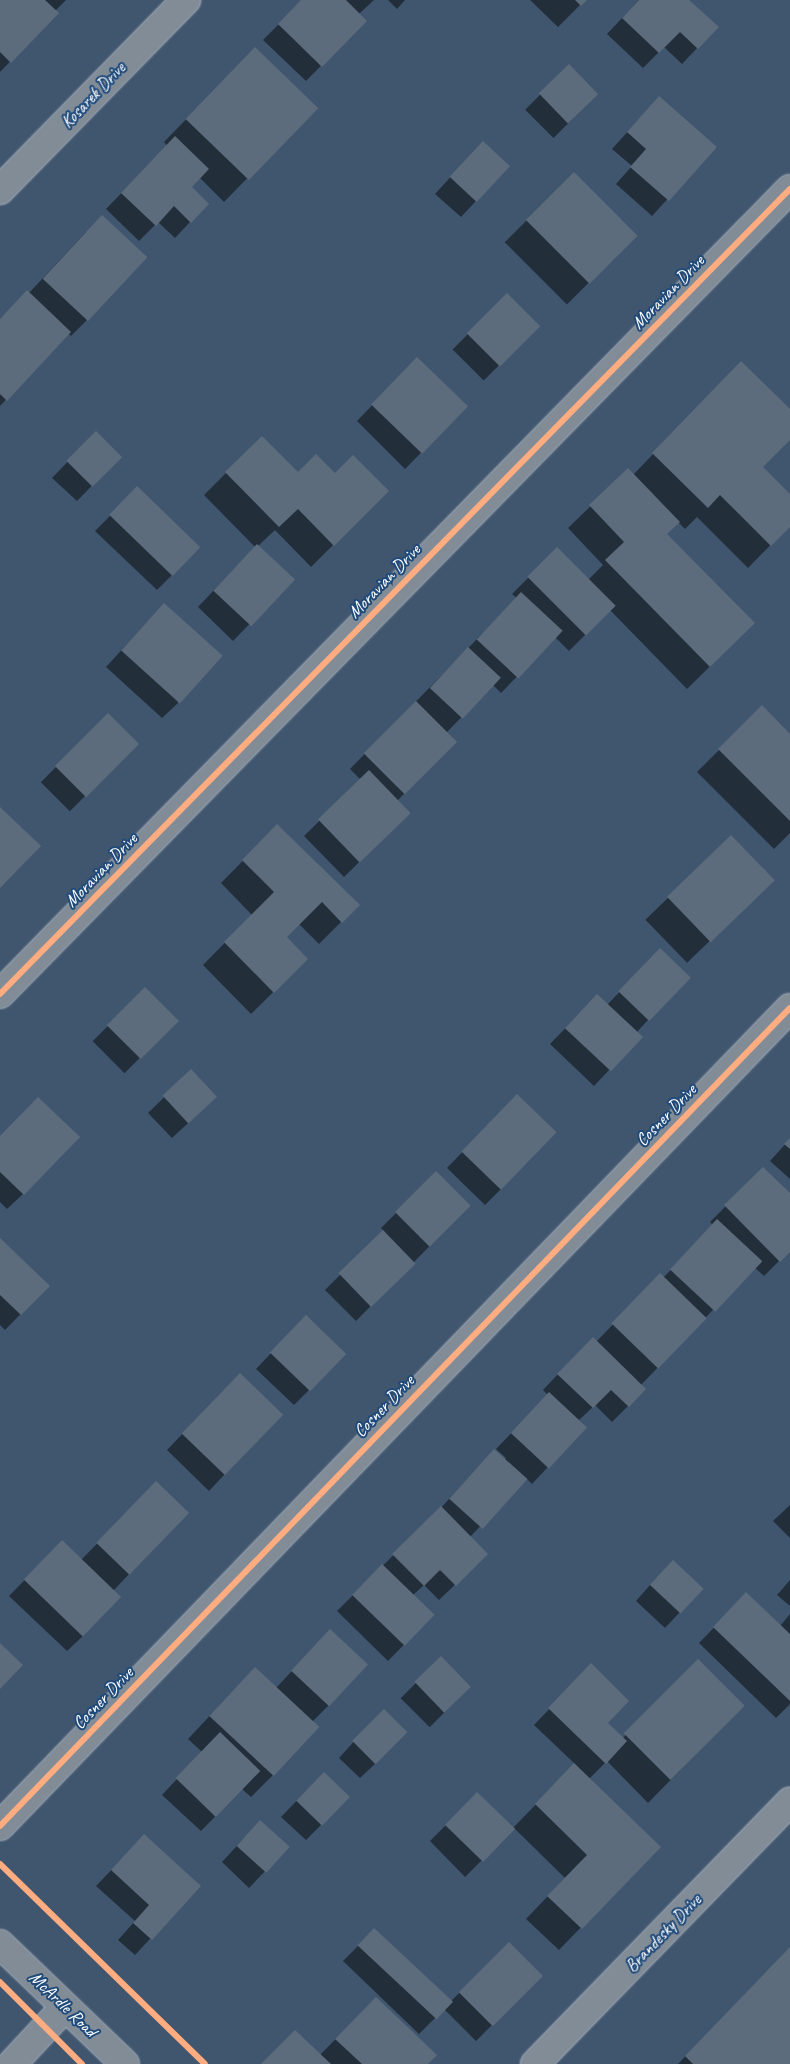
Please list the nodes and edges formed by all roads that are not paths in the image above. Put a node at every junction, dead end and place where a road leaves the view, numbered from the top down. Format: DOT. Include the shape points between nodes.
graph roads {
  1 [pos="186,0"];
  2 [pos="790,189"];
  3 [pos="0,190"];
  4 [pos="0,994"];
  5 [pos="790,1008"];
  6 [pos="790,1802"];
  7 [pos="0,1826"];
  8 [pos="0,1944"];
  9 [pos="65,2007"];
  10 [pos="12,2064"];
  11 [pos="125,2064"];
  12 [pos="535,2064"];
  1 -- 3 [label="street, Kosarek Drive"];
  2 -- 4 [label="street, Moravian Drive"];
  5 -- 7 [label="street, Cosner Drive"];
  6 -- 12 [label="street, Brandesky Drive"];
  8 -- 9 [label="street, McArdle Road"];
  9 -- 10 [label="street"];
  9 -- 11 [label="street, McArdle Road"];
}
